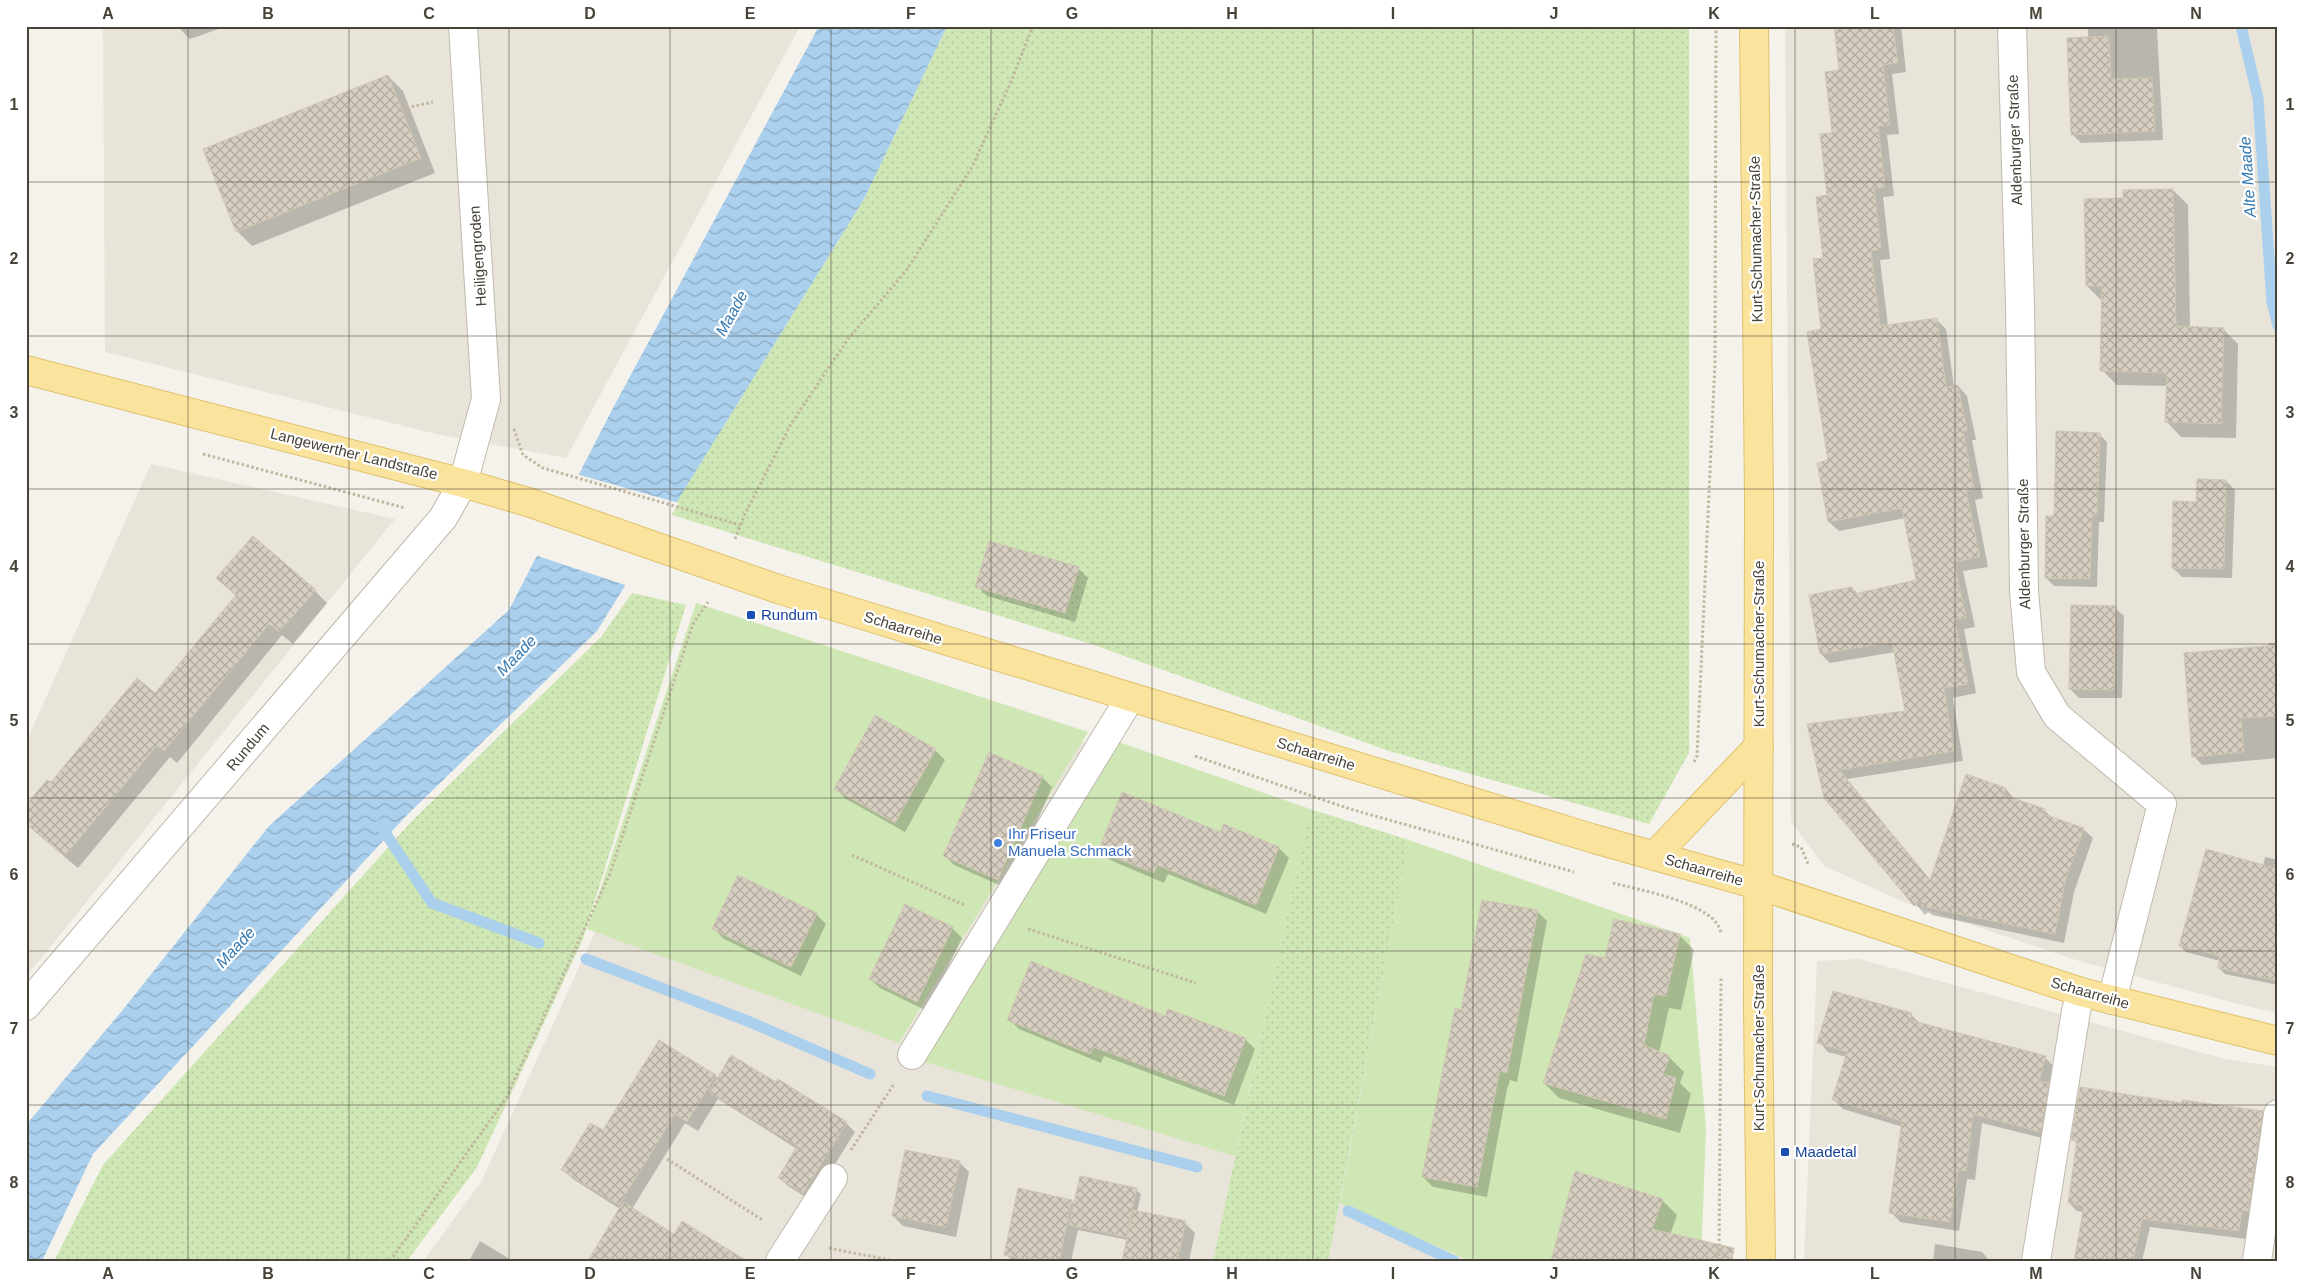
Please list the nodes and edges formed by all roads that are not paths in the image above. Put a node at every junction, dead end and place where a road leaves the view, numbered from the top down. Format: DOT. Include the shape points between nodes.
graph roads {
  1 [pos="464,26"];
  2 [pos="1754,26"];
  3 [pos="2012,26"];
  4 [pos="26,370"];
  5 [pos="463,483"];
  6 [pos="677,553"];
  7 [pos="1130,698"];
  8 [pos="1759,746"];
  9 [pos="1654,856"];
  10 [pos="1758,886"];
  11 [pos="2081,992"];
  12 [pos="2112,1000"];
  13 [pos="26,1006"];
  14 [pos="2278,1041"];
  15 [pos="912,1055"];
  16 [pos="2278,1114"];
  17 [pos="833,1178"];
  18 [pos="780,1261"];
  19 [pos="1761,1261"];
  20 [pos="2036,1261"];
  21 [pos="2258,1261"];
  1 -- 5 [label="street, Heiligengroden" via="486,399"];
  2 -- 8 [label="main road, Kurt-Schumacher-Straße"];
  3 -- 12 [label="street, Aldenburger Straße" via="2024,592 2031,672 2057,716 2162,804"];
  4 -- 5 [label="main road, Langewerther Landstraße"];
  5 -- 6 [label="main road, Langewerther Landstraße"];
  5 -- 13 [label="street, Rundum" via="443,518"];
  6 -- 7 [label="main road, Schaarreihe" via="778,589"];
  7 -- 9 [label="main road, Schaarreihe"];
  7 -- 15 [label="street"];
  8 -- 9 [label="main road"];
  8 -- 10 [label="main road, Kurt-Schumacher-Straße"];
  9 -- 10 [label="main road, Schaarreihe"];
  10 -- 11 [label="main road, Schaarreihe"];
  10 -- 19 [label="main road, Kurt-Schumacher-Straße"];
  11 -- 12 [label="main road, Schaarreihe"];
  11 -- 20 [label="street"];
  12 -- 14 [label="main road, Schaarreihe"];
  16 -- 21 [label="street"];
  17 -- 18 [label="street"];
}
